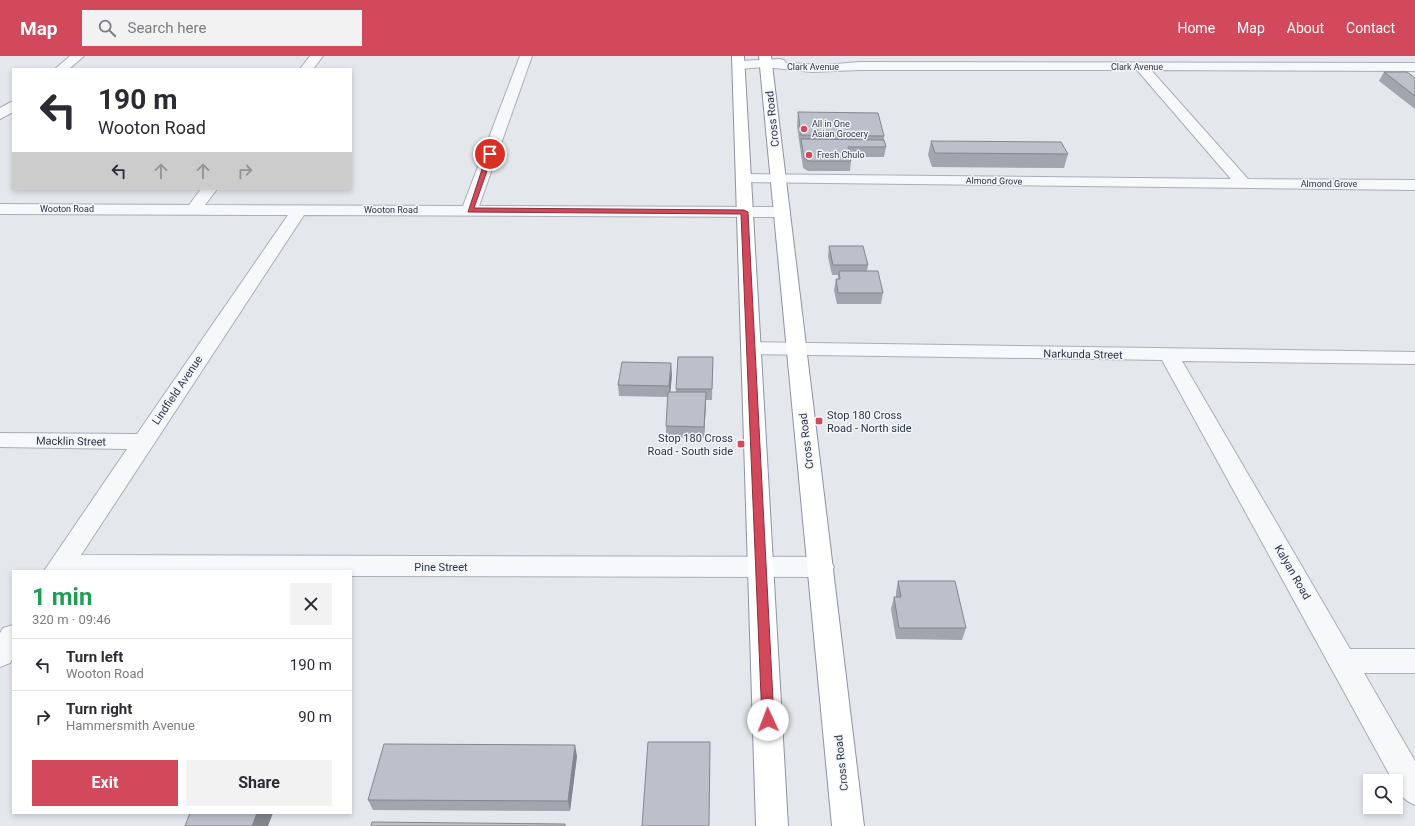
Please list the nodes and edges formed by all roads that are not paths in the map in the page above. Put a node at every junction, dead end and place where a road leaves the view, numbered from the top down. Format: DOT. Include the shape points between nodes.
graph roads {
  1 [pos="78,56"];
  2 [pos="317,56"];
  3 [pos="526,56"];
  4 [pos="1069,56"];
  5 [pos="1272,56"];
  6 [pos="739,60"];
  7 [pos="766,60"];
  8 [pos="1080,67"];
  9 [pos="1142,67"];
  10 [pos="1415,67"];
  11 [pos="62,68"];
  12 [pos="307,68"];
  13 [pos="1287,68"];
  14 [pos="0,103"];
  15 [pos="12,104"];
  16 [pos="12,105"];
  17 [pos="0,115"];
  18 [pos="744,179"];
  19 [pos="779,179"];
  20 [pos="1244,184"];
  21 [pos="1415,185"];
  22 [pos="209,190"];
  23 [pos="0,209"];
  24 [pos="192,210"];
  25 [pos="299,210"];
  26 [pos="470,210"];
  27 [pos="744,212"];
  28 [pos="782,212"];
  29 [pos="751,348"];
  30 [pos="795,349"];
  31 [pos="1169,355"];
  32 [pos="1415,358"];
  33 [pos="0,440"];
  34 [pos="142,442"];
  35 [pos="821,567"];
  36 [pos="59,568"];
  37 [pos="762,568"];
  38 [pos="12,637"];
  39 [pos="0,655"];
  40 [pos="1343,661"];
  41 [pos="1415,661"];
  42 [pos="1415,790"];
  43 [pos="772,826"];
  44 [pos="848,826"];
  1 -- 11 [label="street"];
  2 -- 12 [label="street"];
  3 -- 26 [label="street"];
  4 -- 8 [label="street"];
  5 -- 13 [label="street"];
  6 -- 7 [label="street, Clark Avenue"];
  6 -- 18 [label="highway"];
  7 -- 8 [label="street, Clark Avenue" via="796,68"];
  7 -- 19 [label="highway, Cross Road"];
  8 -- 9 [label="street, Clark Avenue"];
  9 -- 13 [label="street, Clark Avenue"];
  9 -- 20 [label="street"];
  10 -- 13 [label="street, Clark Avenue"];
  14 -- 15 [label="street"];
  16 -- 17 [label="street"];
  18 -- 19 [label="street, Almond Grove"];
  18 -- 27 [label="highway"];
  19 -- 20 [label="street, Almond Grove"];
  19 -- 28 [label="highway, Cross Road"];
  20 -- 21 [label="street, Almond Grove"];
  22 -- 24 [label="street"];
  23 -- 24 [label="street, Wooton Road"];
  24 -- 25 [label="street, Wooton Road"];
  25 -- 26 [label="street, Wooton Road"];
  25 -- 34 [label="street, Lindfield Avenue"];
  26 -- 27 [label="street, Wooton Road"];
  27 -- 28 [label="street, Wooton Road"];
  27 -- 29 [label="highway"];
  28 -- 30 [label="highway, Cross Road"];
  29 -- 30 [label="street, Narkunda Street"];
  29 -- 37 [label="highway"];
  30 -- 31 [label="street, Narkunda Street"];
  30 -- 35 [label="highway, Cross Road"];
  31 -- 32 [label="street, Narkunda Street"];
  31 -- 40 [label="street, Kalyan Road"];
  33 -- 34 [label="street, Macklin Street"];
  34 -- 36 [label="street, Lindfield Avenue"];
  35 -- 37 [label="street, Pine Street"];
  35 -- 44 [label="highway, Cross Road"];
  36 -- 37 [label="street, Pine Street"];
  37 -- 43 [label="highway"];
  38 -- 39 [label="street"];
  40 -- 41 [label="street"];
  40 -- 42 [label="street, Kalyan Road"];
}
